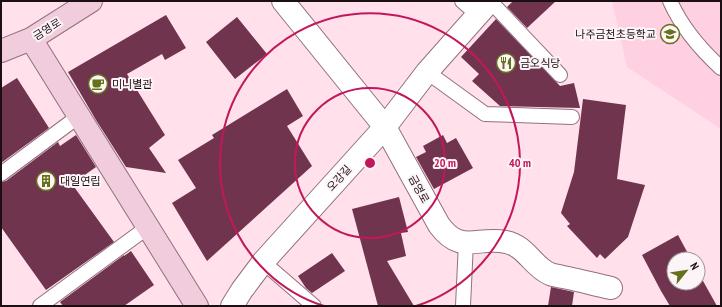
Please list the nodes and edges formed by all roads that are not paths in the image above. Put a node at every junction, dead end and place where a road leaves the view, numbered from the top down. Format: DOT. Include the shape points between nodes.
graph roads {
  1 [pos="91,1"];
  2 [pos="283,1"];
  3 [pos="462,1"];
  4 [pos="670,1"];
  5 [pos="486,6"];
  6 [pos="31,39"];
  7 [pos="1,51"];
  8 [pos="721,68"];
  9 [pos="427,72"];
  10 [pos="560,74"];
  11 [pos="79,116"];
  12 [pos="572,117"];
  13 [pos="385,126"];
  14 [pos="1,174"];
  15 [pos="148,227"];
  16 [pos="466,242"];
  17 [pos="263,262"];
  18 [pos="611,288"];
  19 [pos="40,306"];
  20 [pos="197,306"];
  21 [pos="232,306"];
  22 [pos="314,306"];
  23 [pos="463,306"];
  1 -- 6 [label="street, 금영로"];
  2 -- 13 [label="street, 금영로"];
  3 -- 5 [label="lane"];
  4 -- 8 [label="lane" via="689,35"];
  5 -- 9 [label="street, 오강길"];
  5 -- 10 [label="lane"];
  6 -- 7 [label="street, 금영로"];
  6 -- 11 [label="street"];
  9 -- 12 [label="lane" via="485,114"];
  9 -- 13 [label="street, 오강길"];
  11 -- 14 [label="lane"];
  11 -- 15 [label="street"];
  13 -- 16 [label="street, 금영로" via="439,224 455,240"];
  13 -- 17 [label="street, 오강길"];
  15 -- 19 [label="lane"];
  15 -- 20 [label="street"];
  16 -- 18 [label="street, 금영로" via="507,242 518,247 550,274"];
  16 -- 23 [label="lane"];
  17 -- 21 [label="street, 오강길"];
  17 -- 22 [label="lane"];
}
